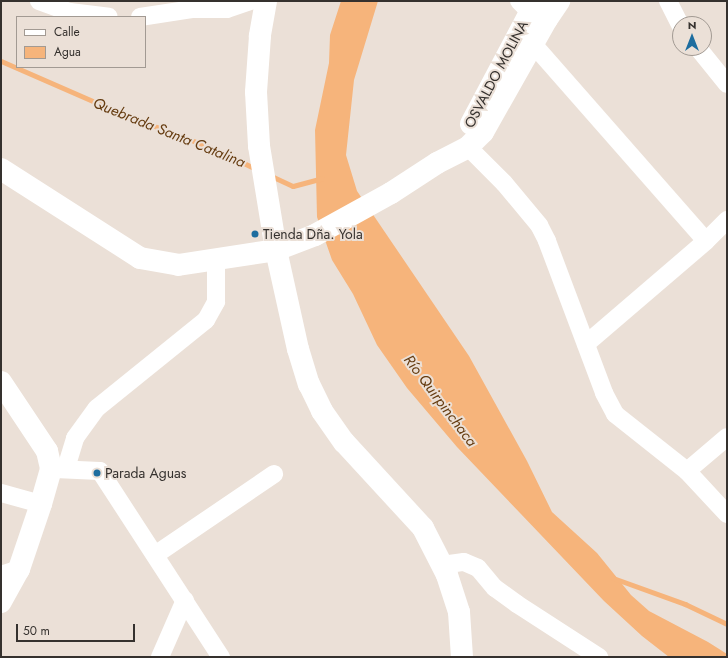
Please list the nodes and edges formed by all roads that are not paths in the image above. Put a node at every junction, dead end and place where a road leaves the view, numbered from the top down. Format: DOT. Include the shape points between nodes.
graph roads {
  1 [pos="39,1"];
  2 [pos="250,1"];
  3 [pos="266,1"];
  4 [pos="559,1"];
  5 [pos="668,1"];
  6 [pos="533,8"];
  7 [pos="101,16"];
  8 [pos="146,16"];
  9 [pos="676,16"];
  10 [pos="524,41"];
  11 [pos="704,56"];
  12 [pos="727,84"];
  13 [pos="468,147"];
  14 [pos="437,163"];
  15 [pos="1,169"];
  16 [pos="727,220"];
  17 [pos="706,241"];
  18 [pos="276,250"];
  19 [pos="216,259"];
  20 [pos="586,344"];
  21 [pos="1,382"];
  22 [pos="727,437"];
  23 [pos="58,469"];
  24 [pos="687,471"];
  25 [pos="274,474"];
  26 [pos="1,492"];
  27 [pos="41,504"];
  28 [pos="727,514"];
  29 [pos="155,555"];
  30 [pos="442,565"];
  31 [pos="10,572"];
  32 [pos="186,600"];
  33 [pos="1,602"];
  34 [pos="160,657"];
  35 [pos="221,657"];
  36 [pos="462,657"];
  37 [pos="599,657"];
  1 -- 7 [label="street" via="70,12"];
  2 -- 8 [label="street" via="226,9 193,9"];
  3 -- 18 [label="main road" via="260,36 256,92 259,146"];
  4 -- 6 [label="main road, OSVALDO MOLINA"];
  5 -- 9 [label="street"];
  6 -- 10 [label="main road, OSVALDO MOLINA"];
  10 -- 13 [label="main road" via="483,132"];
  10 -- 14 [label="main road, OSVALDO MOLINA" via="471,126"];
  10 -- 17 [label="street"];
  11 -- 12 [label="street"];
  13 -- 14 [label="main road"];
  13 -- 20 [label="street" via="504,183 539,225"];
  14 -- 18 [label="main road" via="391,193 315,235"];
  15 -- 19 [label="main road" via="140,258 178,265"];
  16 -- 17 [label="street"];
  17 -- 20 [label="street"];
  18 -- 19 [label="main road"];
  18 -- 30 [label="main road" via="298,349 309,384 322,411 344,442 423,528"];
  19 -- 23 [label="street" via="216,302 206,320 97,408 75,438"];
  20 -- 24 [label="street" via="615,414"];
  21 -- 23 [label="main road"];
  22 -- 24 [label="street"];
  23 -- 27 [label="main road"];
  23 -- 29 [label="street" via="100,471"];
  24 -- 28 [label="street"];
  25 -- 29 [label="street"];
  26 -- 27 [label="street"];
  27 -- 31 [label="main road"];
  29 -- 32 [label="street"];
  30 -- 36 [label="main road" via="459,612"];
  30 -- 37 [label="street" via="464,562 478,568 495,588"];
  31 -- 33 [label="main road"];
  32 -- 34 [label="street"];
  32 -- 35 [label="street"];
}
